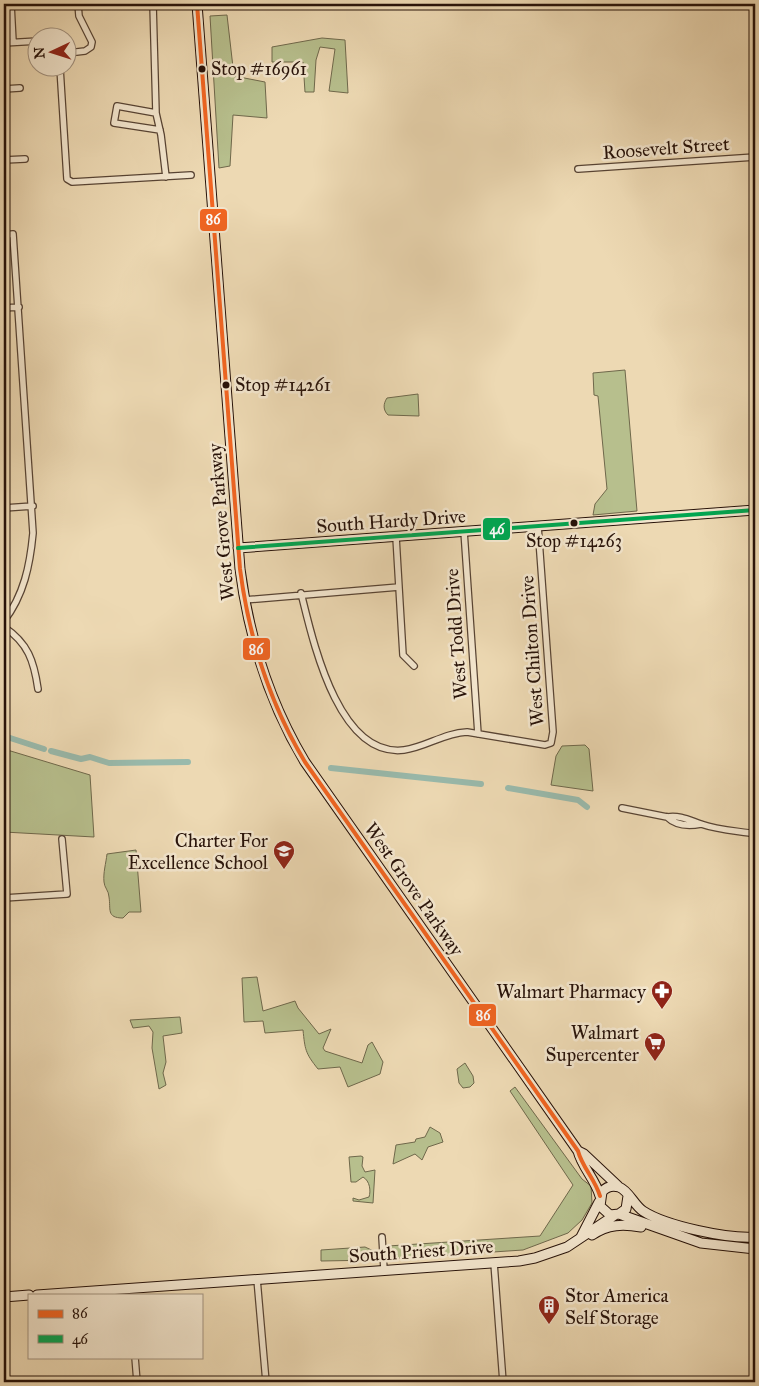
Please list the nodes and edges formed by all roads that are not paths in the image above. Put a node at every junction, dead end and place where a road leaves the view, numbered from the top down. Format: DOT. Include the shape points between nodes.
graph roads {
  1 [pos="11,4"];
  2 [pos="78,4"];
  3 [pos="153,4"];
  4 [pos="197,4"];
  5 [pos="28,41"];
  6 [pos="13,42"];
  7 [pos="4,43"];
  8 [pos="78,52"];
  9 [pos="61,78"];
  10 [pos="20,88"];
  11 [pos="4,89"];
  12 [pos="156,113"];
  13 [pos="160,130"];
  14 [pos="755,157"];
  15 [pos="24,159"];
  16 [pos="4,160"];
  17 [pos="578,169"];
  18 [pos="191,175"];
  19 [pos="166,177"];
  20 [pos="4,235"];
  21 [pos="19,307"];
  22 [pos="4,308"];
  23 [pos="33,506"];
  24 [pos="4,508"];
  25 [pos="755,510"];
  26 [pos="538,526"];
  27 [pos="464,532"];
  28 [pos="396,537"];
  29 [pos="238,548"];
  30 [pos="399,587"];
  31 [pos="301,594"];
  32 [pos="244,600"];
  33 [pos="4,621"];
  34 [pos="4,627"];
  35 [pos="414,666"];
  36 [pos="38,689"];
  37 [pos="478,734"];
  38 [pos="622,808"];
  39 [pos="755,834"];
  40 [pos="62,839"];
  41 [pos="4,898"];
  42 [pos="578,1151"];
  43 [pos="618,1186"];
  44 [pos="628,1196"];
  45 [pos="600,1199"];
  46 [pos="617,1215"];
  47 [pos="667,1232"];
  48 [pos="382,1237"];
  49 [pos="581,1237"];
  50 [pos="753,1237"];
  51 [pos="573,1243"];
  52 [pos="708,1244"];
  53 [pos="755,1249"];
  54 [pos="494,1262"];
  55 [pos="384,1270"];
  56 [pos="257,1279"];
  57 [pos="128,1292"];
  58 [pos="67,1294"];
  59 [pos="28,1295"];
  60 [pos="4,1297"];
  61 [pos="135,1358"];
  62 [pos="137,1382"];
  63 [pos="266,1382"];
  64 [pos="504,1382"];
  1 -- 6 [label="street"];
  2 -- 8 [label="street" via="79,16 92,42 91,47"];
  3 -- 12 [label="street"];
  4 -- 29 [label="street, West Grove Parkway"];
  5 -- 6 [label="street"];
  6 -- 7 [label="street"];
  9 -- 19 [label="street" via="67,179 72,182"];
  10 -- 11 [label="street"];
  12 -- 13 [label="street"];
  12 -- 13 [label="street" via="117,106 114,123"];
  13 -- 19 [label="street"];
  14 -- 17 [label="street, Roosevelt Street"];
  15 -- 16 [label="street"];
  18 -- 19 [label="street"];
  20 -- 21 [label="street" via="13,234"];
  21 -- 22 [label="street"];
  21 -- 23 [label="street"];
  23 -- 24 [label="street"];
  23 -- 33 [label="street" via="29,566 13,608"];
  25 -- 26 [label="street, South Hardy Drive"];
  26 -- 27 [label="street, South Hardy Drive"];
  26 -- 37 [label="street, West Chilton Drive" via="553,732 551,743"];
  27 -- 28 [label="street, South Hardy Drive"];
  27 -- 37 [label="street, West Todd Drive"];
  28 -- 29 [label="street, South Hardy Drive"];
  28 -- 30 [label="street"];
  29 -- 32 [label="street, West Grove Parkway"];
  30 -- 31 [label="street"];
  30 -- 35 [label="street" via="404,655"];
  31 -- 32 [label="street"];
  31 -- 37 [label="street" via="326,677 350,724 362,738 374,745 404,750 455,733"];
  32 -- 42 [label="street, West Grove Parkway" via="266,683 308,766"];
  34 -- 36 [label="street" via="17,635 33,657"];
  38 -- 39 [label="street"];
  40 -- 41 [label="street" via="66,894"];
  42 -- 43 [label="street, West Grove Parkway"];
  42 -- 45 [label="street, West Grove Parkway" via="596,1182"];
  43 -- 44 [label="street"];
  43 -- 45 [label="street" via="609,1187"];
  44 -- 46 [label="street" via="626,1209"];
  44 -- 50 [label="street" via="638,1208 663,1219 714,1234"];
  45 -- 46 [label="street" via="603,1210"];
  45 -- 49 [label="street, South Priest Drive"];
  46 -- 47 [label="street"];
  46 -- 49 [label="street, South Priest Drive"];
  47 -- 51 [label="street" via="618,1225"];
  47 -- 52 [label="street"];
  48 -- 55 [label="street"];
  49 -- 51 [label="street, South Priest Drive"];
  50 -- 52 [label="street" via="740,1242 714,1240"];
  51 -- 54 [label="street, South Priest Drive" via="535,1258"];
  52 -- 53 [label="street"];
  54 -- 55 [label="street, South Priest Drive"];
  54 -- 64 [label="street"];
  55 -- 56 [label="street, South Priest Drive"];
  56 -- 57 [label="street, South Priest Drive"];
  56 -- 63 [label="street"];
  57 -- 58 [label="street, South Priest Drive"];
  59 -- 60 [label="street"];
  61 -- 62 [label="street"];
}
